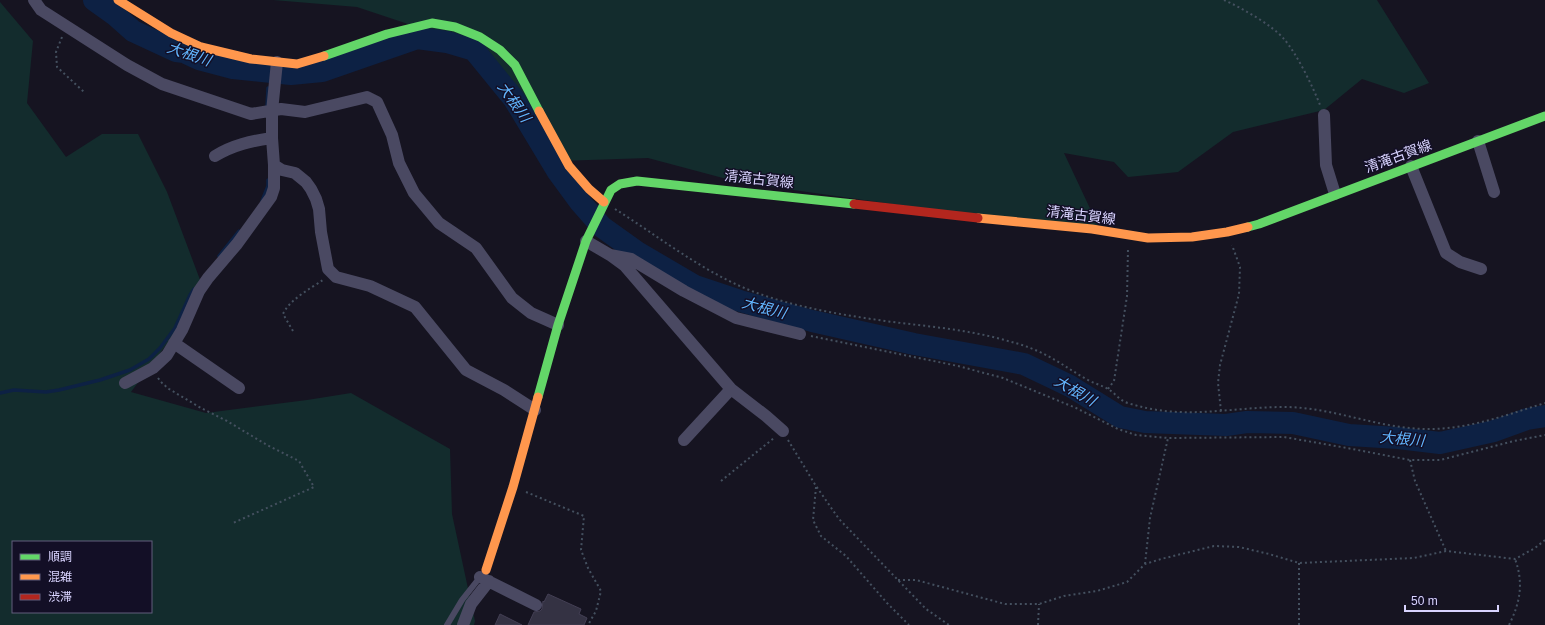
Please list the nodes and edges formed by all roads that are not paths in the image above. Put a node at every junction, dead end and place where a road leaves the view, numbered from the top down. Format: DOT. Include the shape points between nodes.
graph roads {
  1 [pos="34,0"];
  2 [pos="118,0"];
  3 [pos="277,62"];
  4 [pos="272,111"];
  5 [pos="1324,115"];
  6 [pos="1543,120"];
  7 [pos="272,138"];
  8 [pos="1478,141"];
  9 [pos="215,156"];
  10 [pos="274,166"];
  11 [pos="1411,166"];
  12 [pos="1494,192"];
  13 [pos="1335,194"];
  14 [pos="604,202"];
  15 [pos="586,241"];
  16 [pos="610,255"];
  17 [pos="1481,269"];
  18 [pos="558,325"];
  19 [pos="800,334"];
  20 [pos="174,343"];
  21 [pos="125,383"];
  22 [pos="238,388"];
  23 [pos="732,389"];
  24 [pos="535,410"];
  25 [pos="783,431"];
  26 [pos="684,440"];
  27 [pos="485,576"];
  28 [pos="536,605"];
  29 [pos="447,625"];
  30 [pos="463,625"];
  1 -- 4 [label="street" via="41,10 65,26 162,84 251,114"];
  2 -- 3 [label="street" via="171,33 201,47 251,59"];
  3 -- 4 [label="street"];
  3 -- 14 [label="street" via="297,64 387,34 432,23 455,27 480,37 500,50 514,65 569,166"];
  4 -- 7 [label="street"];
  4 -- 18 [label="street" via="281,109 305,112 367,97 377,102 392,136 398,163 414,193 439,223 476,248 512,298 532,313"];
  5 -- 13 [label="street" via="1326,165"];
  6 -- 8 [label="street, 清滝古賀線"];
  7 -- 9 [label="street" via="227,148"];
  7 -- 10 [label="street"];
  8 -- 11 [label="street, 清滝古賀線"];
  8 -- 12 [label="street"];
  10 -- 20 [label="street" via="274,188 271,197 205,282"];
  10 -- 24 [label="street" via="295,174 311,189 316,199 328,269 333,274 370,286 415,307 466,370"];
  11 -- 13 [label="street, 清滝古賀線"];
  11 -- 17 [label="street" via="1446,253 1460,262"];
  13 -- 14 [label="street, 清滝古賀線" via="1259,224 1227,232 1172,239 637,181 620,184 611,190"];
  14 -- 15 [label="street, 清滝古賀線"];
  15 -- 16 [label="street"];
  15 -- 18 [label="street, 清滝古賀線"];
  16 -- 19 [label="street" via="631,259 736,318"];
  16 -- 23 [label="street" via="625,266"];
  18 -- 24 [label="street, 清滝古賀線"];
  20 -- 21 [label="street" via="167,355 153,368"];
  20 -- 22 [label="street"];
  23 -- 25 [label="street"];
  23 -- 26 [label="street"];
  24 -- 27 [label="street, 清滝古賀線"];
  27 -- 28 [label="street"];
  27 -- 29 [label="lane" via="462,600"];
  27 -- 30 [label="street"];
}
